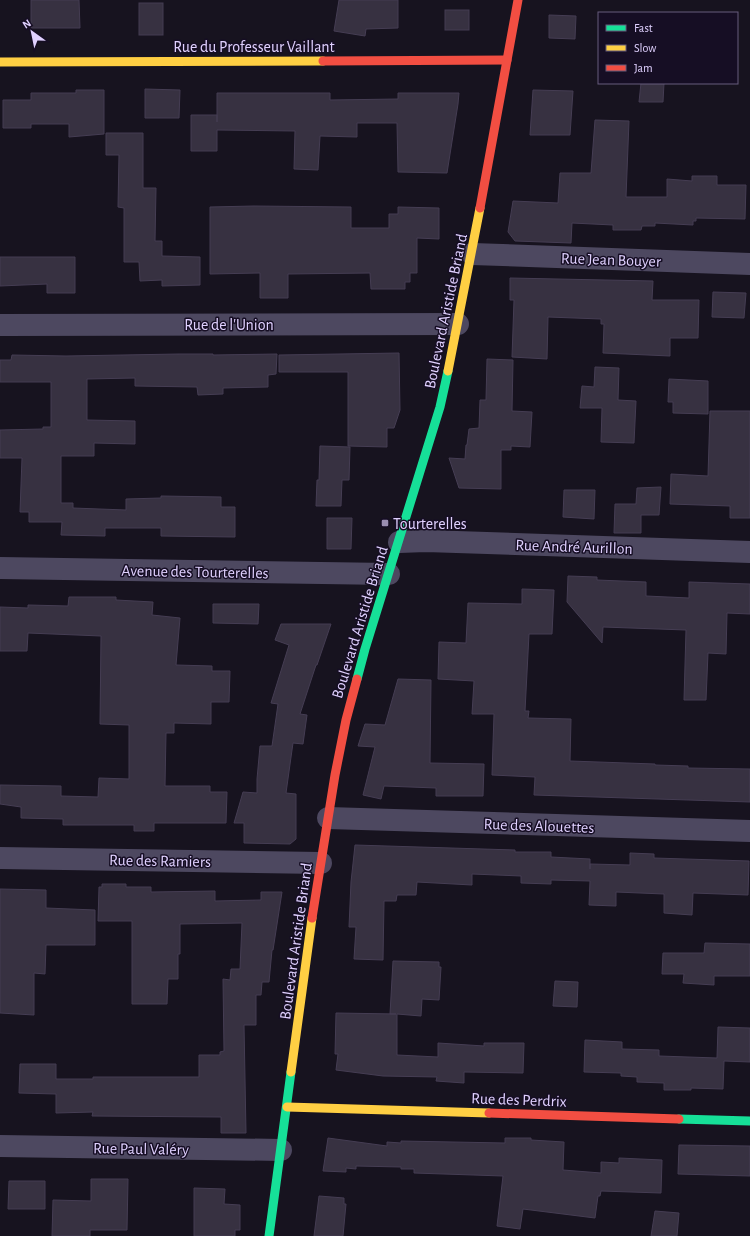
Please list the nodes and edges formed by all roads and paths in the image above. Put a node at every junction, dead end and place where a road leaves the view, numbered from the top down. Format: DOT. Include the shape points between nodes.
graph roads {
  1 [pos="518,0"];
  2 [pos="507,60"];
  3 [pos="0,62"];
  4 [pos="472,254"];
  5 [pos="750,264"];
  6 [pos="458,324"];
  7 [pos="0,325"];
  8 [pos="399,542"];
  9 [pos="750,552"];
  10 [pos="0,568"];
  11 [pos="389,574"];
  12 [pos="328,818"];
  13 [pos="750,831"];
  14 [pos="0,858"];
  15 [pos="321,863"];
  16 [pos="287,1107"];
  17 [pos="750,1121"];
  18 [pos="0,1146"];
  19 [pos="282,1150"];
  20 [pos="269,1236"];
  1 -- 2 [label="main road, Boulevard Aristide Briand"];
  2 -- 3 [label="main road, Rue du Professeur Vaillant"];
  2 -- 4 [label="main road, Boulevard Aristide Briand"];
  4 -- 5 [label="street, Rue Jean Bouyer"];
  4 -- 6 [label="main road, Boulevard Aristide Briand"];
  6 -- 7 [label="street, Rue de l'Union"];
  6 -- 8 [label="main road, Boulevard Aristide Briand" via="440,407"];
  8 -- 9 [label="street, Rue André Aurillon"];
  8 -- 11 [label="main road, Boulevard Aristide Briand"];
  10 -- 11 [label="street, Avenue des Tourterelles"];
  11 -- 12 [label="main road, Boulevard Aristide Briand" via="346,720"];
  12 -- 13 [label="street, Rue des Alouettes"];
  12 -- 15 [label="main road, Boulevard Aristide Briand"];
  14 -- 15 [label="street, Rue des Ramiers"];
  15 -- 16 [label="main road, Boulevard Aristide Briand"];
  16 -- 17 [label="main road, Rue des Perdrix"];
  16 -- 19 [label="main road, Boulevard Aristide Briand"];
  18 -- 19 [label="street, Rue Paul Valéry"];
  19 -- 20 [label="main road, Boulevard Aristide Briand"];
}
